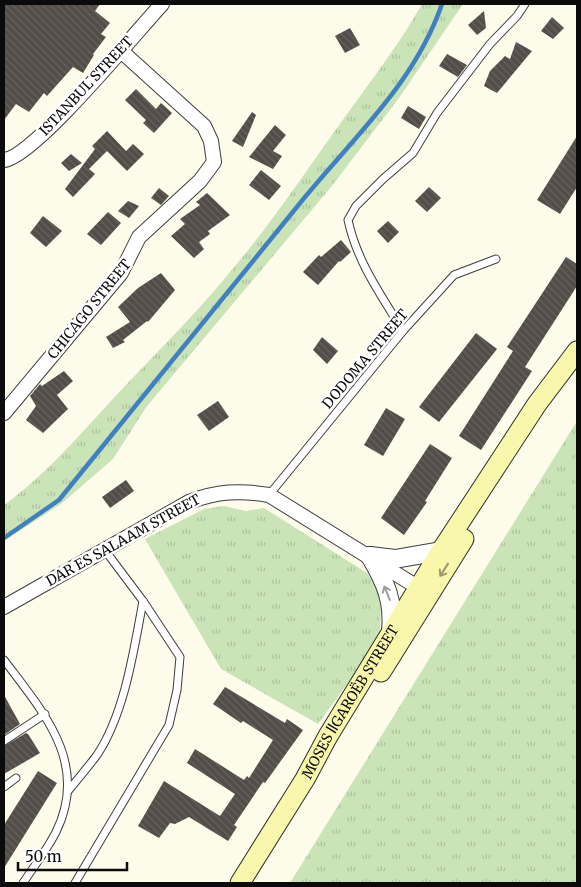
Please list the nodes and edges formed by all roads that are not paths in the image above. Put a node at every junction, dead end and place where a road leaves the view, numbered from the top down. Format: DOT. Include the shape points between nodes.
graph roads {
  1 [pos="162,4"];
  2 [pos="525,4"];
  3 [pos="120,50"];
  4 [pos="4,160"];
  5 [pos="496,259"];
  6 [pos="404,331"];
  7 [pos="573,357"];
  8 [pos="4,413"];
  9 [pos="269,495"];
  10 [pos="104,549"];
  11 [pos="441,551"];
  12 [pos="370,556"];
  13 [pos="424,591"];
  14 [pos="143,601"];
  15 [pos="4,607"];
  16 [pos="390,632"];
  17 [pos="4,660"];
  18 [pos="45,714"];
  19 [pos="4,741"];
  20 [pos="16,778"];
  21 [pos="305,779"];
  22 [pos="4,787"];
  23 [pos="68,791"];
  24 [pos="23,883"];
  25 [pos="75,883"];
  26 [pos="240,883"];
  1 -- 3 [label="street, ISTANBUL STREET"];
  2 -- 6 [label="lane" via="437,113 413,153 356,206 348,220 352,240 366,272"];
  3 -- 4 [label="street, ISTANBUL STREET" via="44,133 25,150"];
  3 -- 8 [label="street, CHICAGO STREET" via="204,126 214,162 200,181 139,237 121,273"];
  5 -- 6 [label="lane, DODOMA STREET" via="454,275"];
  6 -- 9 [label="lane, DODOMA STREET"];
  7 -- 11 [label="main road, MOSES ǁGAROËB STREET" via="537,404"];
  7 -- 13 [label="main road, MOSES ǁGAROËB STREET, one-way" via="544,408"];
  9 -- 10 [label="street, DAR ES SALAAM STREET" via="245,491 210,493"];
  9 -- 12 [label="street, DAR ES SALAAM STREET"];
  10 -- 14 [label="lane"];
  10 -- 15 [label="street, DAR ES SALAAM STREET"];
  11 -- 12 [label="street" via="395,559"];
  11 -- 13 [label="main road, MOSES ǁGAROËB STREET"];
  12 -- 13 [label="street, DAR ES SALAAM STREET"];
  16 -- 12 [label="street, one-way" via="390,600"];
  13 -- 16 [label="main road, MOSES ǁGAROËB STREET"];
  13 -- 21 [label="main road, MOSES ǁGAROËB STREET" via="334,748 316,771"];
  14 -- 23 [label="lane" via="116,715 98,754"];
  14 -- 25 [label="lane" via="180,657 178,690 169,725"];
  16 -- 21 [label="main road, MOSES ǁGAROËB STREET"];
  17 -- 18 [label="lane"];
  18 -- 19 [label="lane"];
  18 -- 23 [label="lane" via="63,749"];
  20 -- 22 [label="lane"];
  21 -- 26 [label="main road"];
  23 -- 24 [label="lane" via="57,831"];
}
